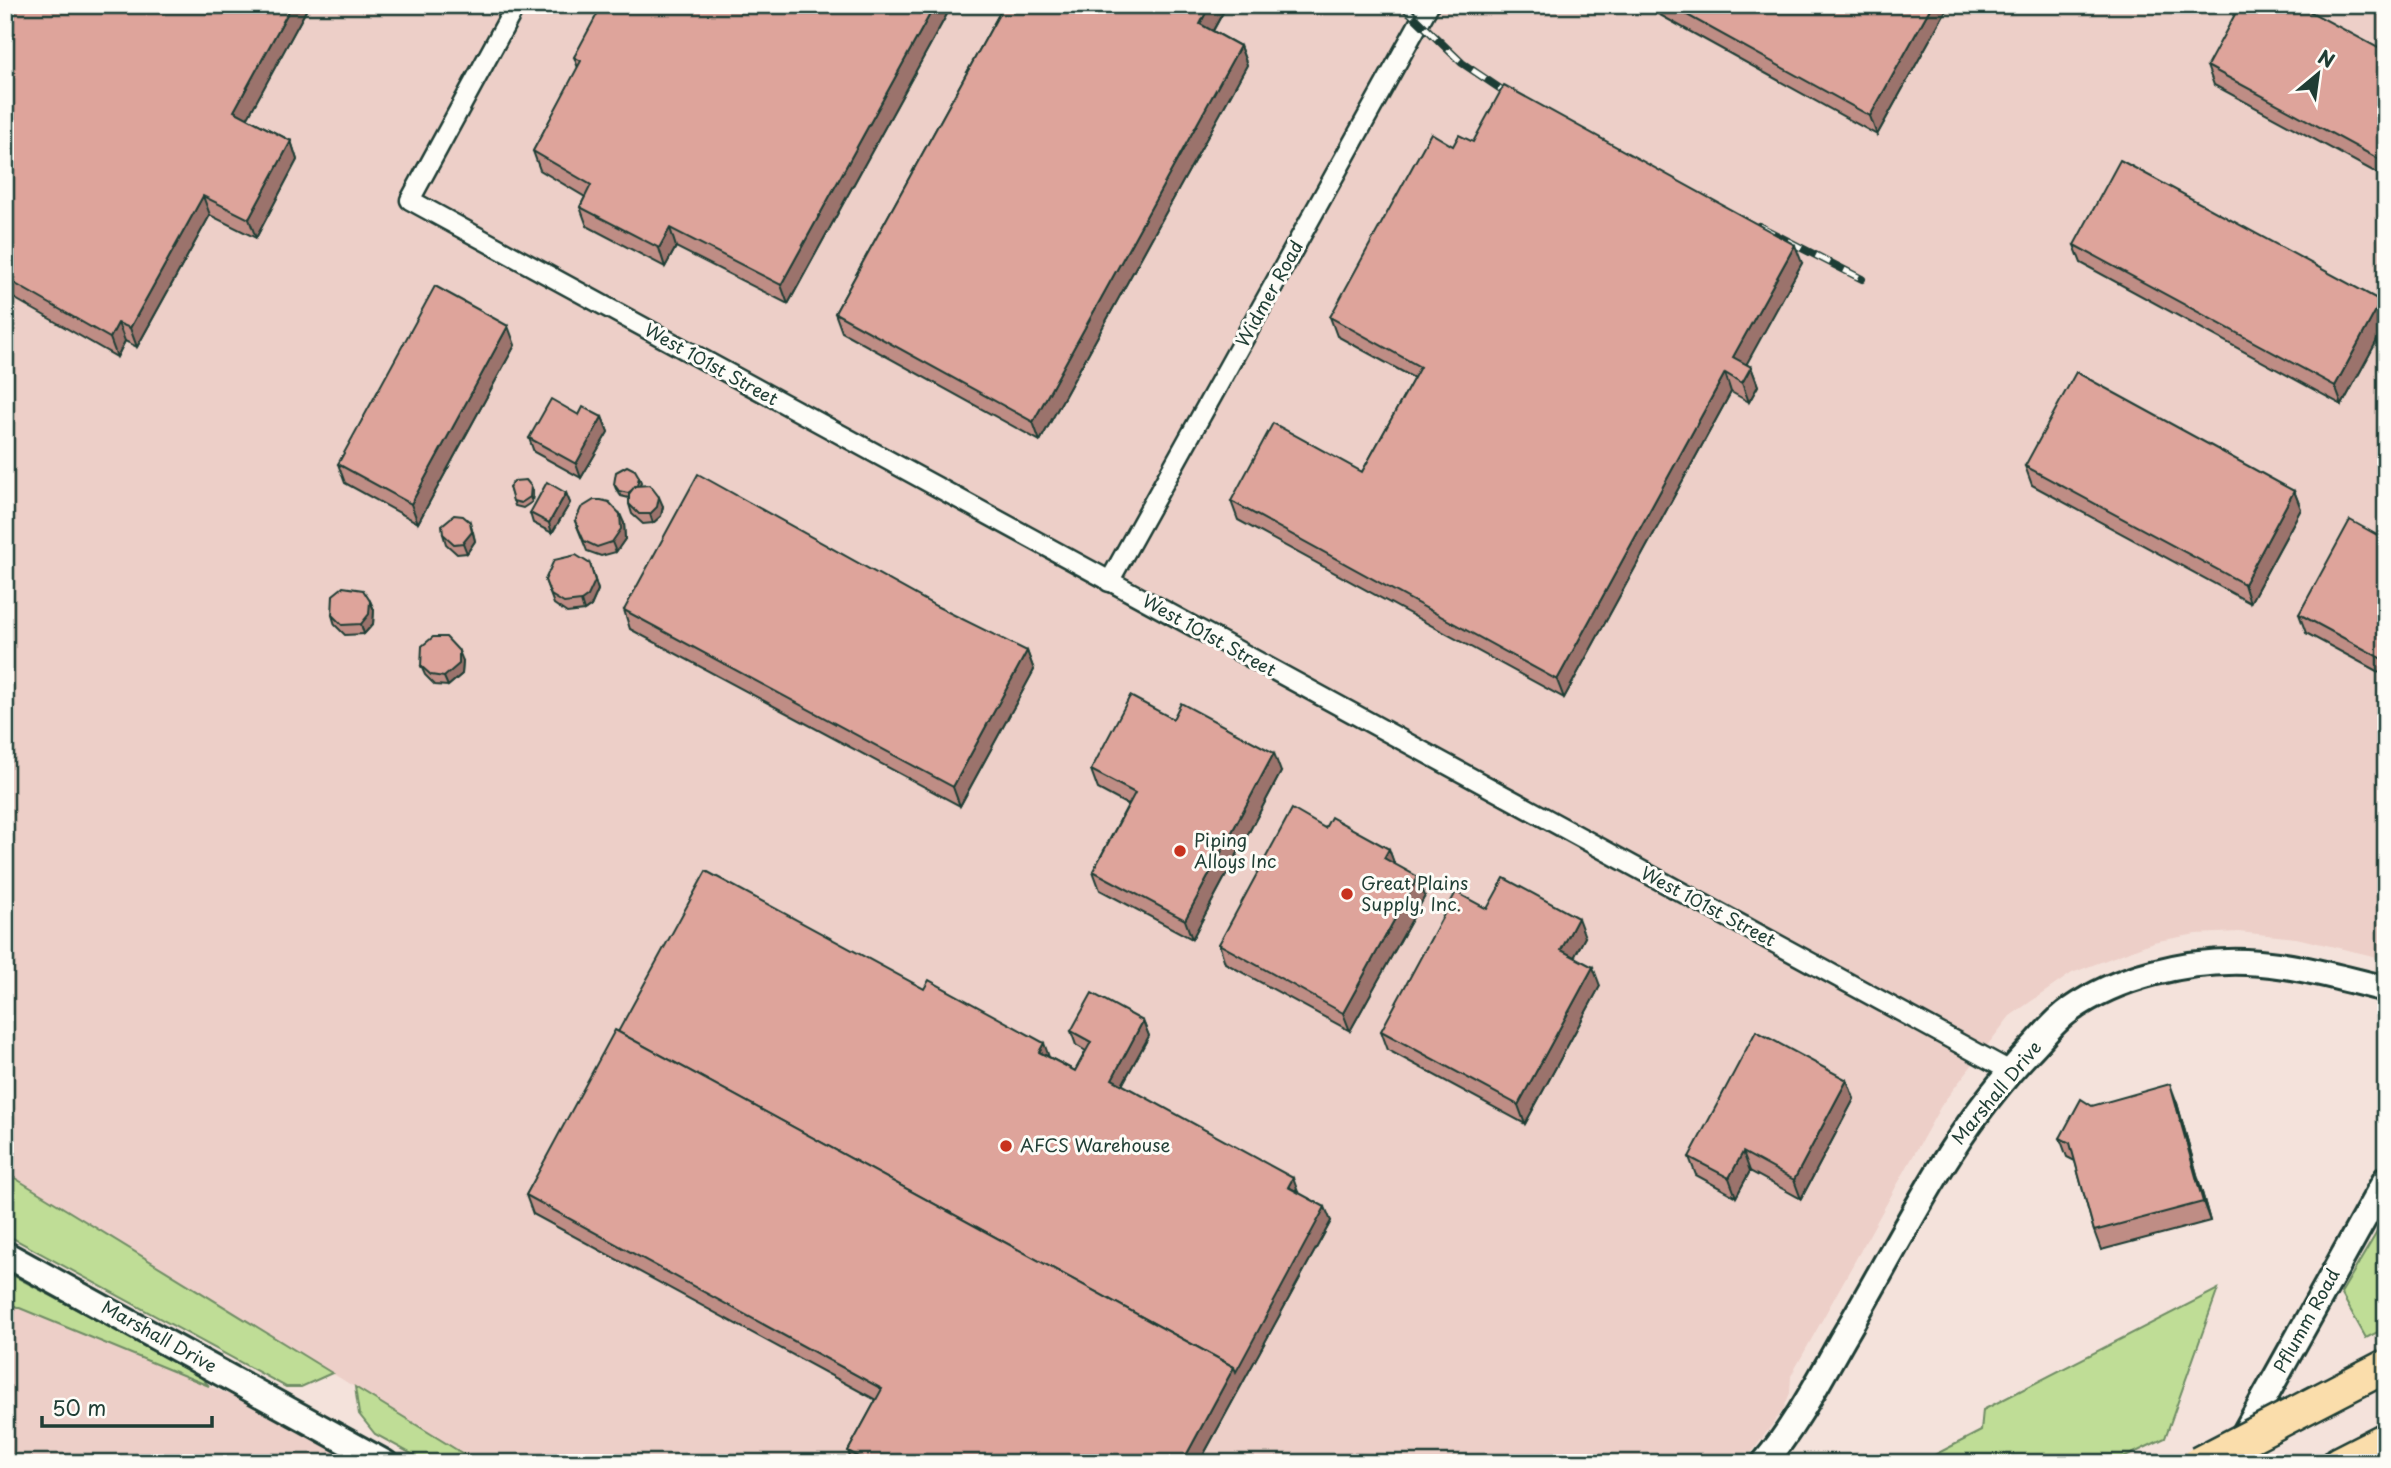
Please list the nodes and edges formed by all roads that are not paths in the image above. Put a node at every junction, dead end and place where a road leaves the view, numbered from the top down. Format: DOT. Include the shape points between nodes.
graph roads {
  1 [pos="516,5"];
  2 [pos="1429,5"];
  3 [pos="1109,582"];
  4 [pos="2386,989"];
  5 [pos="2010,1071"];
  6 [pos="2386,1179"];
  7 [pos="5,1254"];
  8 [pos="2386,1366"];
  9 [pos="2386,1438"];
  10 [pos="385,1463"];
  11 [pos="1764,1463"];
  12 [pos="2199,1463"];
  13 [pos="2228,1463"];
  14 [pos="2339,1463"];
  1 -- 3 [label="street, West 101st Street" via="410,200"];
  2 -- 3 [label="street, Widmer Road"];
  3 -- 5 [label="street, West 101st Street"];
  4 -- 5 [label="street, Marshall Drive" via="2297,967 2245,962 2201,964 2150,974 2068,1011"];
  5 -- 11 [label="street, Marshall Drive" via="1956,1138 1812,1392"];
  6 -- 13 [label="street, Pflumm Road"];
  7 -- 10 [label="street, Marshall Drive"];
  8 -- 12 [label="highway, bridge"];
  9 -- 14 [label="highway"];
}
